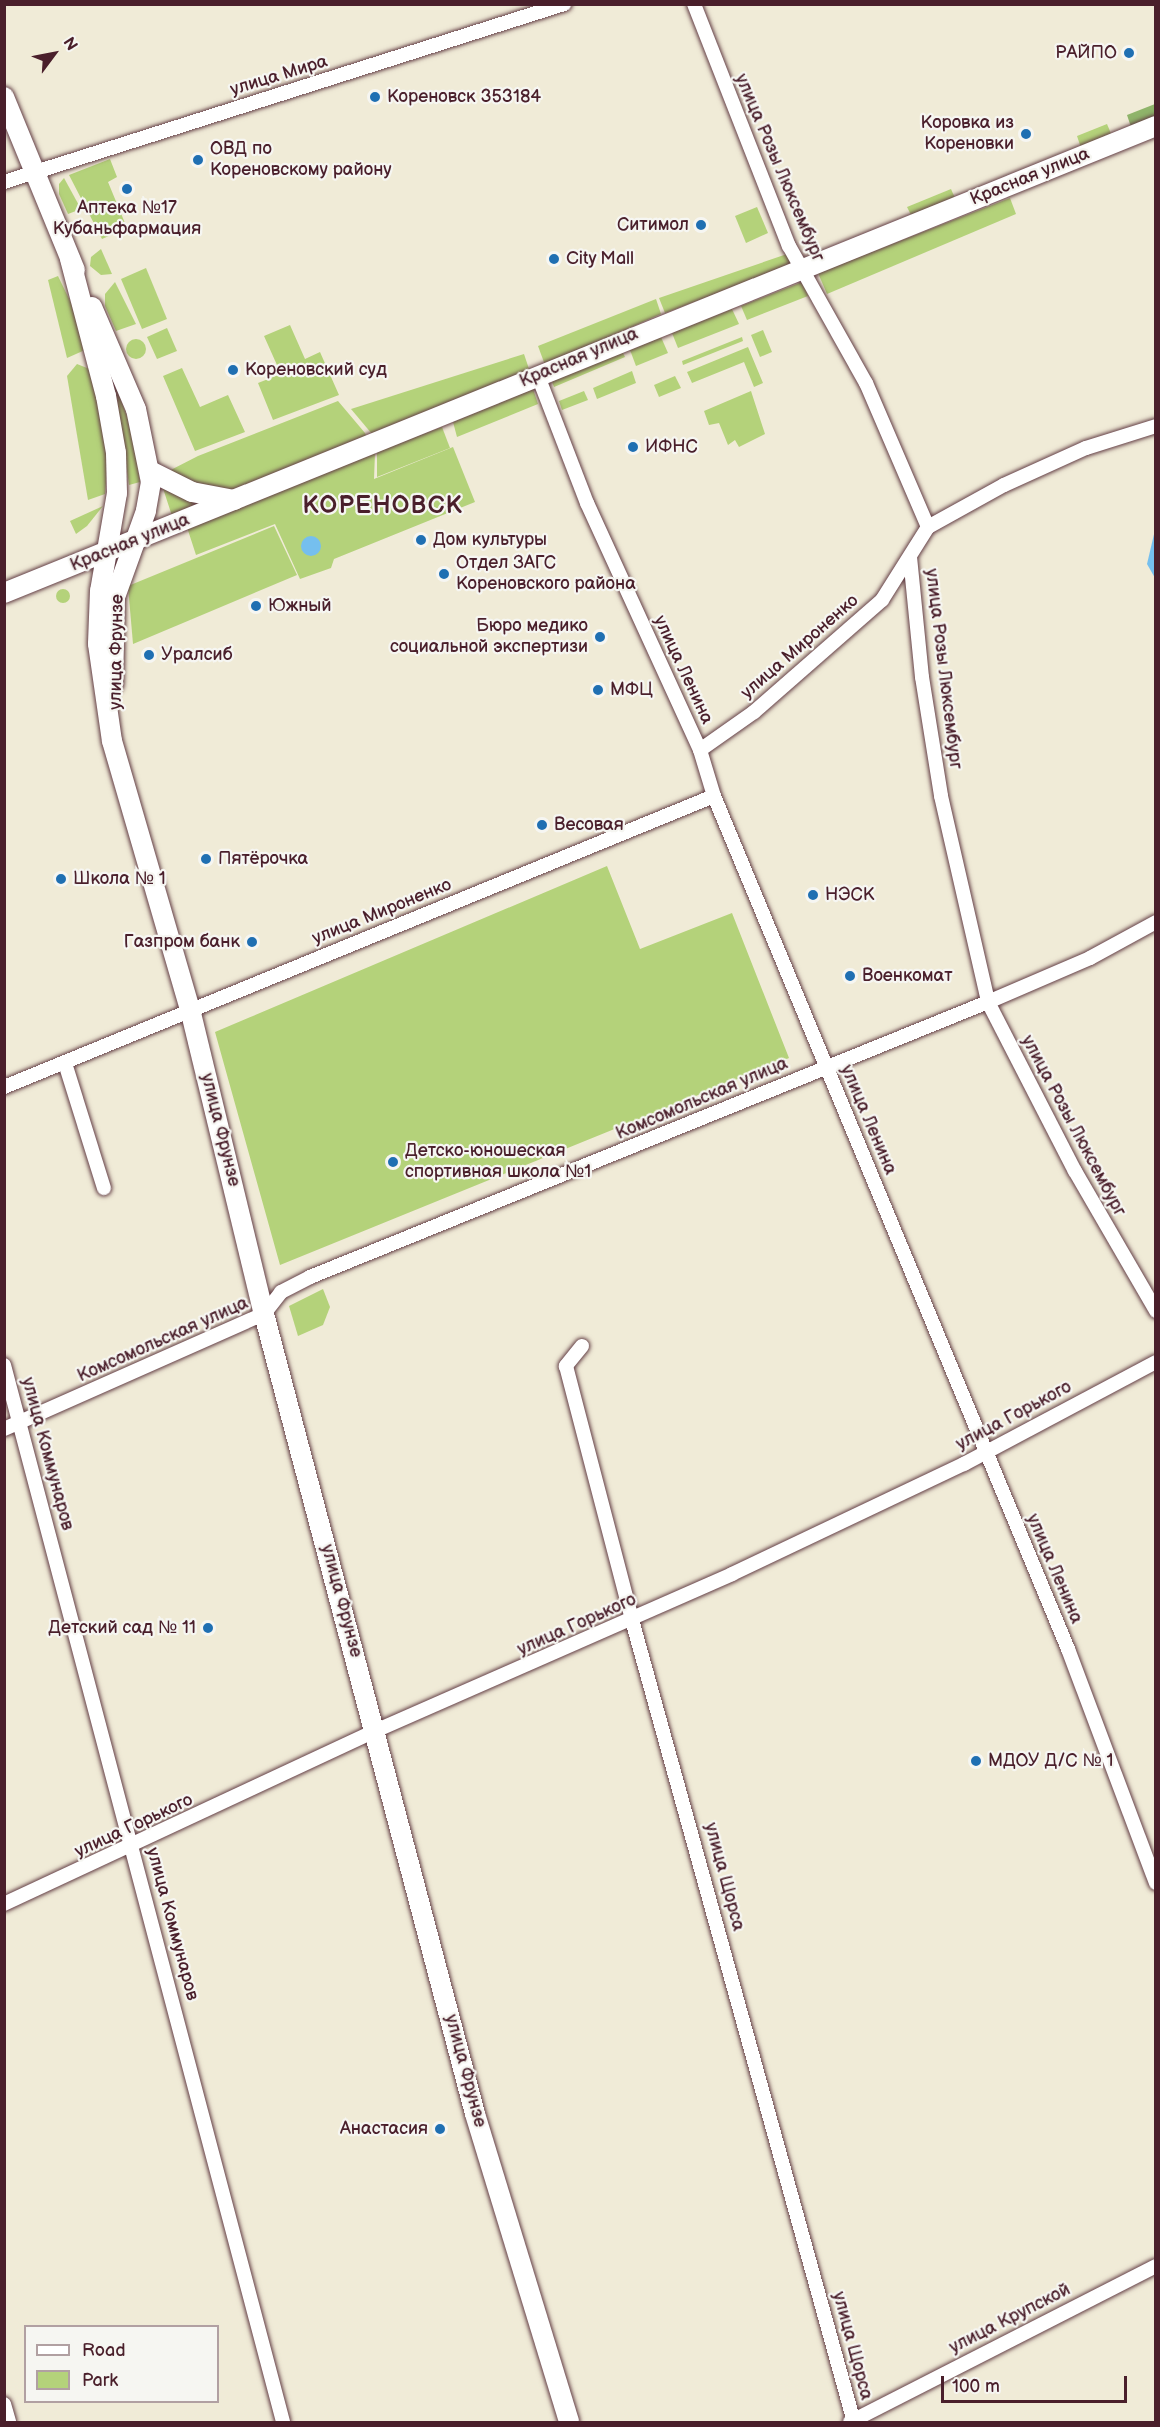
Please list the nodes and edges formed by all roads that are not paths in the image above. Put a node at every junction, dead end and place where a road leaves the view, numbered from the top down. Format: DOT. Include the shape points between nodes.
graph roads {
  1 [pos="564,4"];
  2 [pos="694,4"];
  3 [pos="4,97"];
  4 [pos="1155,126"];
  5 [pos="33,171"];
  6 [pos="4,182"];
  7 [pos="70,259"];
  8 [pos="800,268"];
  9 [pos="538,376"];
  10 [pos="1155,426"];
  11 [pos="150,471"];
  12 [pos="237,500"];
  13 [pos="928,527"];
  14 [pos="133,542"];
  15 [pos="106,553"];
  16 [pos="910,557"];
  17 [pos="4,593"];
  18 [pos="700,750"];
  19 [pos="124,776"];
  20 [pos="714,796"];
  21 [pos="1155,922"];
  22 [pos="988,1002"];
  23 [pos="190,1009"];
  24 [pos="65,1063"];
  25 [pos="825,1066"];
  26 [pos="4,1087"];
  27 [pos="104,1188"];
  28 [pos="1155,1311"];
  29 [pos="264,1314"];
  30 [pos="582,1346"];
  31 [pos="1155,1362"];
  32 [pos="4,1365"];
  33 [pos="20,1423"];
  34 [pos="4,1429"];
  35 [pos="985,1451"];
  36 [pos="632,1620"];
  37 [pos="375,1731"];
  38 [pos="133,1847"];
  39 [pos="1155,1883"];
  40 [pos="4,1904"];
  41 [pos="1155,2266"];
  42 [pos="4,2404"];
  43 [pos="9,2422"];
  44 [pos="283,2422"];
  45 [pos="569,2422"];
  46 [pos="852,2422"];
  1 -- 5 [label="street, улица Мира"];
  2 -- 8 [label="street, улица Розы Люксембург" via="734,112"];
  3 -- 5 [label="main road, улица Фрунзе"];
  4 -- 8 [label="main road, Красная улица"];
  5 -- 6 [label="street, улица Мира"];
  5 -- 7 [label="main road, улица Фрунзе"];
  7 -- 11 [label="main road, улица Фрунзе" via="128,387"];
  7 -- 15 [label="main road, улица Фрунзе" via="106,396 116,453 117,493"];
  8 -- 9 [label="main road, Красная улица"];
  8 -- 13 [label="street, улица Розы Люксембург" via="821,315 866,383"];
  9 -- 12 [label="main road, Красная улица"];
  9 -- 18 [label="street, улица Ленина" via="583,493"];
  10 -- 13 [label="street" via="1086,448 1004,485"];
  11 -- 12 [label="main road" via="192,492"];
  11 -- 14 [label="main road, улица Фрунзе" via="146,510"];
  12 -- 14 [label="main road, Красная улица"];
  13 -- 16 [label="street, улица Розы Люксембург"];
  14 -- 15 [label="main road, Красная улица"];
  14 -- 19 [label="main road, улица Фрунзе" via="115,597 113,686"];
  15 -- 17 [label="main road, Красная улица"];
  15 -- 19 [label="main road, улица Фрунзе" via="98,644 112,741"];
  16 -- 18 [label="street, улица Мироненко" via="882,600 754,712"];
  16 -- 22 [label="street, улица Розы Люксембург" via="922,677 941,796"];
  18 -- 20 [label="street, улица Ленина"];
  19 -- 23 [label="main road, улица Фрунзе"];
  20 -- 23 [label="street, улица Мироненко"];
  20 -- 25 [label="street, улица Ленина"];
  21 -- 22 [label="street, Комсомольская улица" via="1090,958"];
  22 -- 25 [label="street, Комсомольская улица"];
  22 -- 28 [label="street, улица Розы Люксембург" via="1075,1171"];
  23 -- 24 [label="street, улица Мироненко"];
  23 -- 29 [label="main road, улица Фрунзе"];
  24 -- 26 [label="street, улица Мироненко"];
  24 -- 27 [label="street"];
  25 -- 29 [label="street, Комсомольская улица" via="310,1277 281,1292"];
  25 -- 35 [label="street, улица Ленина"];
  29 -- 33 [label="street, Комсомольская улица"];
  29 -- 37 [label="main road, улица Фрунзе"];
  30 -- 36 [label="street, улица Щорса" via="566,1366"];
  31 -- 35 [label="street, улица Горького"];
  32 -- 33 [label="street, улица Коммунаров"];
  33 -- 34 [label="street, Комсомольская улица"];
  33 -- 38 [label="street, улица Коммунаров"];
  35 -- 36 [label="street, улица Горького"];
  35 -- 39 [label="street, улица Ленина" via="1068,1649"];
  36 -- 37 [label="street, улица Горького"];
  36 -- 46 [label="street, улица Щорса"];
  37 -- 38 [label="street, улица Горького"];
  37 -- 45 [label="main road, улица Фрунзе" via="475,2114"];
  38 -- 40 [label="street, улица Горького"];
  38 -- 44 [label="street, улица Коммунаров"];
  41 -- 46 [label="street, улица Крупской"];
  42 -- 43 [label="street"];
}
